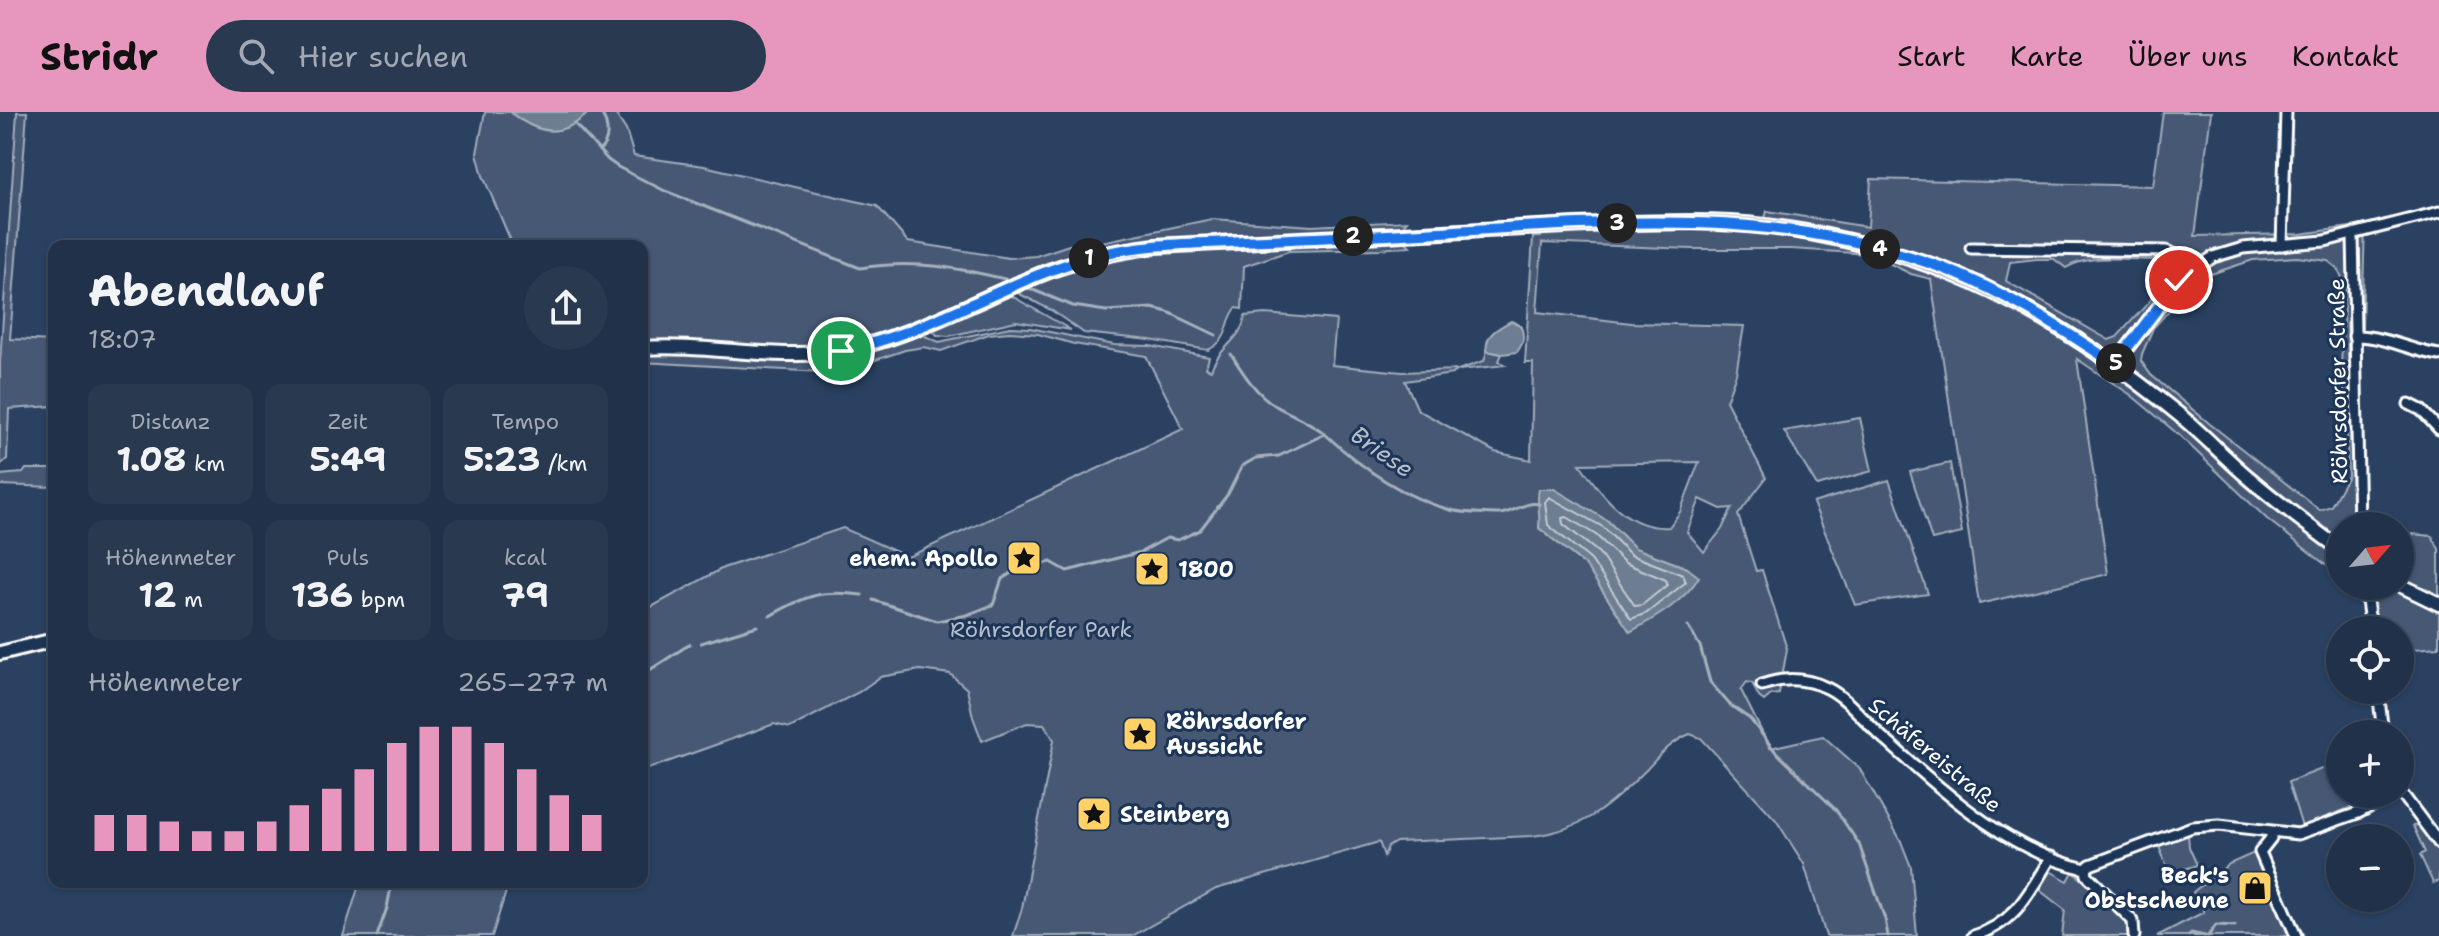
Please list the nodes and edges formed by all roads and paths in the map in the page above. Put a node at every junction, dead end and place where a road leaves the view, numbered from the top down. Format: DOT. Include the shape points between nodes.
graph roads {
  1 [pos="2286,112"];
  2 [pos="2439,212"];
  3 [pos="2353,235"];
  4 [pos="2282,245"];
  5 [pos="1971,248"];
  6 [pos="2187,273"];
  7 [pos="2354,336"];
  8 [pos="648,347"];
  9 [pos="2439,355"];
  10 [pos="2115,364"];
  11 [pos="2409,404"];
  12 [pos="2439,429"];
  13 [pos="2359,512"];
  14 [pos="2326,538"];
  15 [pos="2414,592"];
  16 [pos="2439,604"];
  17 [pos="48,641"];
  18 [pos="0,653"];
  19 [pos="1762,685"];
  20 [pos="2366,808"];
  21 [pos="2412,808"];
  22 [pos="2271,832"];
  23 [pos="2439,843"];
  24 [pos="2051,857"];
  25 [pos="2086,869"];
  26 [pos="1973,936"];
  27 [pos="2134,936"];
  28 [pos="2296,936"];
  1 -- 4 [label="street"];
  2 -- 3 [label="street"];
  3 -- 4 [label="street"];
  3 -- 7 [label="street, Röhrsdorfer Straße"];
  4 -- 6 [label="street" via="2228,251"];
  5 -- 6 [label="street" via="2166,251 2176,255"];
  6 -- 10 [label="street"];
  7 -- 9 [label="street"];
  7 -- 13 [label="street, Röhrsdorfer Straße"];
  8 -- 10 [label="main road" via="779,355 841,351 902,334 1051,270 1115,252 1210,243 1707,222 1838,238 1928,262 2002,294"];
  10 -- 14 [label="main road"];
  11 -- 12 [label="street"];
  15 -- 16 [label="main road"];
  17 -- 18 [label="main road"];
  19 -- 24 [label="street, Schäfereistraße" via="1797,679 1829,689 1952,797 1995,828"];
  20 -- 22 [label="street" via="2310,831"];
  21 -- 23 [label="street"];
  22 -- 25 [label="street" via="2192,827"];
  22 -- 28 [label="street" via="2260,852"];
  24 -- 25 [label="street, Schäfereistraße"];
  24 -- 26 [label="street" via="2011,916"];
  25 -- 27 [label="street" via="2133,921"];
}
